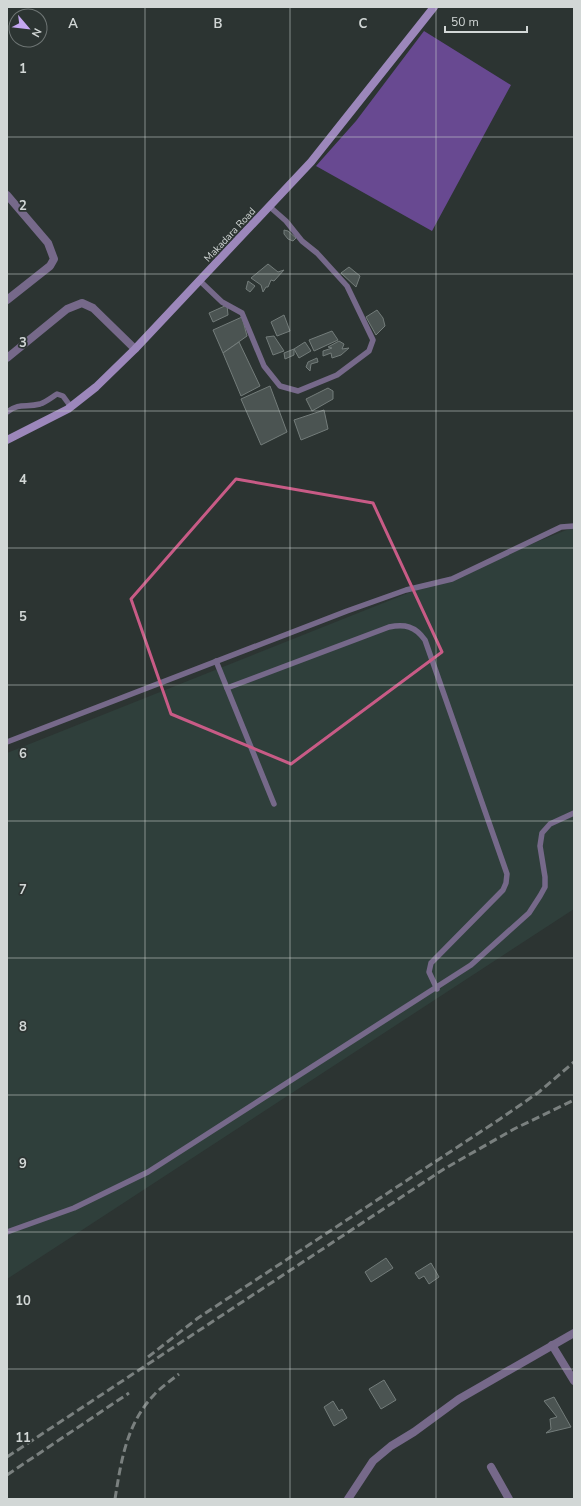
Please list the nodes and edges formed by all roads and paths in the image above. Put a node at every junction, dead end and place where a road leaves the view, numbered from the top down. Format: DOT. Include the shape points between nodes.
graph roads {
  1 [pos="434,7"];
  2 [pos="7,195"];
  3 [pos="270,207"];
  4 [pos="200,281"];
  5 [pos="7,300"];
  6 [pos="135,349"];
  7 [pos="7,358"];
  8 [pos="71,407"];
  9 [pos="7,412"];
  10 [pos="7,440"];
  11 [pos="574,526"];
  12 [pos="216,661"];
  13 [pos="227,688"];
  14 [pos="7,742"];
  15 [pos="274,804"];
  16 [pos="574,813"];
  17 [pos="437,988"];
  18 [pos="7,1232"];
  19 [pos="574,1333"];
  20 [pos="552,1345"];
  21 [pos="574,1380"];
  22 [pos="491,1467"];
  23 [pos="348,1499"];
  24 [pos="509,1499"];
  1 -- 3 [label="main road, Makadara Road" via="311,162"];
  2 -- 5 [label="street" via="48,243 54,259 50,266"];
  3 -- 4 [label="main road, Makadara Road"];
  3 -- 4 [label="lane" via="348,286 373,340 370,351 337,375 298,391 280,386 264,366 242,313 222,302"];
  4 -- 6 [label="main road, Makadara Road"];
  6 -- 7 [label="street" via="93,308 82,304 68,309"];
  6 -- 8 [label="main road, Makadara Road"];
  8 -- 9 [label="lane" via="63,396 57,394 42,403 19,405"];
  8 -- 10 [label="main road, Makadara Road"];
  11 -- 12 [label="lane" via="561,527 452,579 386,596"];
  12 -- 13 [label="lane"];
  12 -- 14 [label="lane"];
  13 -- 15 [label="lane"];
  13 -- 17 [label="lane" via="389,627 412,627 425,640 507,874 503,890 431,963 429,972"];
  16 -- 17 [label="lane" via="550,824 542,833 540,846 545,886 529,913 471,965"];
  17 -- 18 [label="lane" via="148,1172 74,1208"];
  19 -- 20 [label="street"];
  20 -- 21 [label="street"];
  20 -- 23 [label="street" via="459,1399 391,1446 373,1461"];
  22 -- 24 [label="street"];
}
